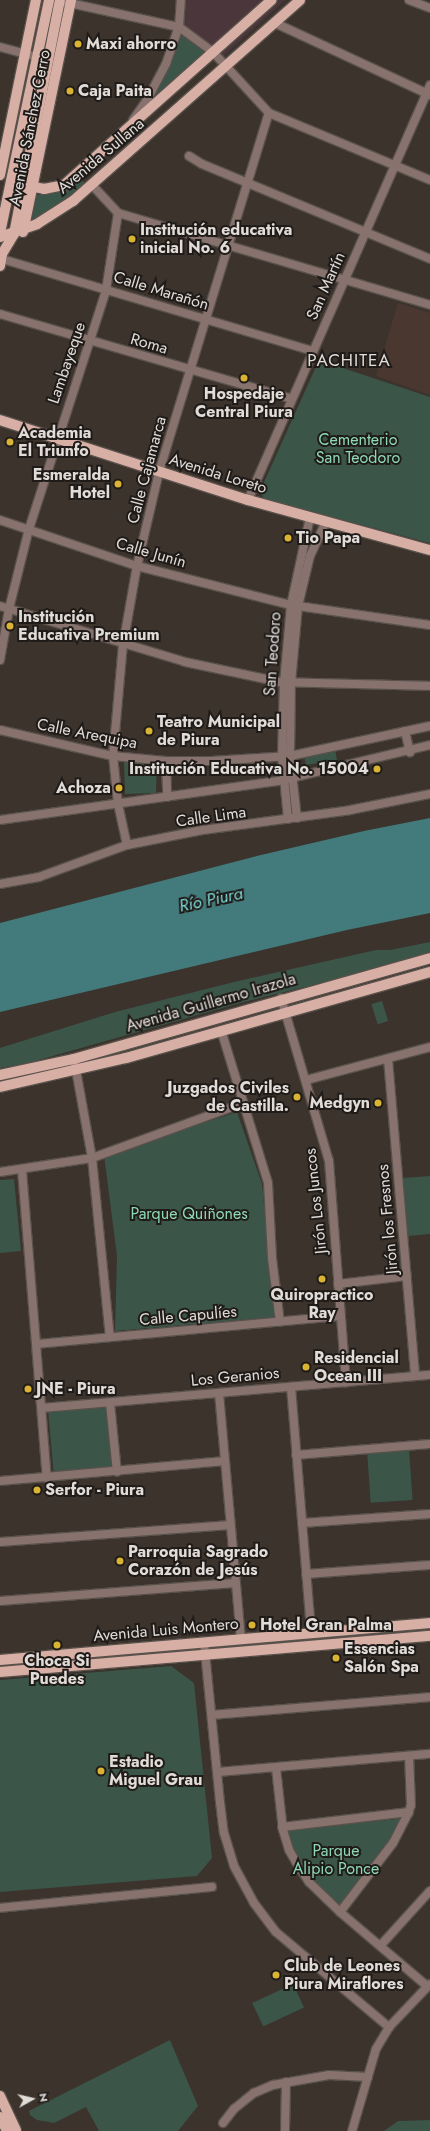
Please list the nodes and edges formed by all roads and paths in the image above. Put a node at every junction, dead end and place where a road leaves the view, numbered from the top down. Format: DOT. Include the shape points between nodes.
graph roads {
  1 [pos="36,0"];
  2 [pos="56,0"];
  3 [pos="181,0"];
  4 [pos="272,0"];
  5 [pos="300,0"];
  6 [pos="409,0"];
  7 [pos="71,1"];
  8 [pos="430,8"];
  9 [pos="276,23"];
  10 [pos="55,25"];
  11 [pos="66,26"];
  12 [pos="179,26"];
  13 [pos="0,47"];
  14 [pos="213,52"];
  15 [pos="25,54"];
  16 [pos="38,57"];
  17 [pos="228,66"];
  18 [pos="430,85"];
  19 [pos="428,94"];
  20 [pos="269,113"];
  21 [pos="124,133"];
  22 [pos="189,156"];
  23 [pos="395,165"];
  24 [pos="0,175"];
  25 [pos="430,180"];
  26 [pos="248,182"];
  27 [pos="11,183"];
  28 [pos="92,185"];
  29 [pos="29,186"];
  30 [pos="118,213"];
  31 [pos="25,230"];
  32 [pos="366,231"];
  33 [pos="0,233"];
  34 [pos="14,234"];
  35 [pos="0,237"];
  36 [pos="0,242"];
  37 [pos="229,246"];
  38 [pos="1,258"];
  39 [pos="430,259"];
  40 [pos="345,278"];
  41 [pos="106,290"];
  42 [pos="430,304"];
  43 [pos="0,314"];
  44 [pos="205,319"];
  45 [pos="90,342"];
  46 [pos="313,351"];
  47 [pos="190,370"];
  48 [pos="292,398"];
  49 [pos="0,420"];
  50 [pos="56,438"];
  51 [pos="159,472"];
  52 [pos="248,500"];
  53 [pos="310,517"];
  54 [pos="0,520"];
  55 [pos="326,522"];
  56 [pos="28,529"];
  57 [pos="430,550"];
  58 [pos="137,566"];
  59 [pos="294,605"];
  60 [pos="0,606"];
  61 [pos="9,609"];
  62 [pos="430,625"];
  63 [pos="123,645"];
  64 [pos="0,660"];
  65 [pos="288,683"];
  66 [pos="430,686"];
  67 [pos="430,726"];
  68 [pos="0,730"];
  69 [pos="405,732"];
  70 [pos="430,745"];
  71 [pos="410,752"];
  72 [pos="113,756"];
  73 [pos="286,757"];
  74 [pos="166,761"];
  75 [pos="287,779"];
  76 [pos="430,794"];
  77 [pos="167,797"];
  78 [pos="118,804"];
  79 [pos="297,818"];
  80 [pos="288,819"];
  81 [pos="0,820"];
  82 [pos="127,845"];
  83 [pos="0,884"];
  84 [pos="430,958"];
  85 [pos="430,972"];
  86 [pos="280,998"];
  87 [pos="285,1012"];
  88 [pos="221,1030"];
  89 [pos="430,1047"];
  90 [pos="74,1059"];
  91 [pos="388,1060"];
  92 [pos="76,1071"];
  93 [pos="0,1074"];
  94 [pos="306,1080"];
  95 [pos="0,1087"];
  96 [pos="243,1103"];
  97 [pos="92,1158"];
  98 [pos="22,1170"];
  99 [pos="0,1172"];
  100 [pos="407,1276"];
  101 [pos="338,1284"];
  102 [pos="341,1316"];
  103 [pos="280,1322"];
  104 [pos="110,1337"];
  105 [pos="37,1344"];
  106 [pos="430,1375"];
  107 [pos="415,1376"];
  108 [pos="346,1382"];
  109 [pos="291,1387"];
  110 [pos="219,1393"];
  111 [pos="110,1403"];
  112 [pos="43,1408"];
  113 [pos="430,1444"];
  114 [pos="296,1455"];
  115 [pos="225,1461"];
  116 [pos="117,1472"];
  117 [pos="47,1478"];
  118 [pos="0,1482"];
  119 [pos="430,1514"];
  120 [pos="302,1523"];
  121 [pos="230,1525"];
  122 [pos="0,1542"];
  123 [pos="430,1565"];
  124 [pos="306,1574"];
  125 [pos="235,1582"];
  126 [pos="0,1601"];
  127 [pos="430,1623"];
  128 [pos="311,1632"];
  129 [pos="430,1636"];
  130 [pos="240,1639"];
  131 [pos="204,1642"];
  132 [pos="205,1654"];
  133 [pos="0,1660"];
  134 [pos="0,1672"];
  135 [pos="430,1697"];
  136 [pos="212,1715"];
  137 [pos="430,1754"];
  138 [pos="409,1756"];
  139 [pos="276,1768"];
  140 [pos="218,1772"];
  141 [pos="409,1812"];
  142 [pos="282,1826"];
  143 [pos="212,1887"];
  144 [pos="430,1891"];
  145 [pos="0,1908"];
  146 [pos="340,1912"];
  147 [pos="381,1945"];
  148 [pos="429,1985"];
  149 [pos="389,2027"];
  150 [pos="368,2077"];
  151 [pos="286,2082"];
  152 [pos="0,2096"];
  153 [pos="4,2118"];
  154 [pos="222,2122"];
  155 [pos="6,2131"];
  156 [pos="16,2131"];
  157 [pos="285,2131"];
  158 [pos="352,2131"];
  1 -- 15 [label="main road, Avenida Sánchez Cerro"];
  2 -- 7 [label="street"];
  2 -- 10 [label="main road, Avenida Sánchez Cerro"];
  2 -- 16 [label="main road, Avenida Sánchez Cerro"];
  3 -- 12 [label="street"];
  4 -- 14 [label="main road, Avenida Sullana"];
  5 -- 9 [label="main road, Avenida Sullana"];
  6 -- 8 [label="street"];
  7 -- 11 [label="main road, Avenida Sánchez Cerro"];
  7 -- 12 [label="street"];
  9 -- 17 [label="main road, Avenida Sullana"];
  9 -- 19 [label="street"];
  10 -- 11 [label="main road"];
  10 -- 29 [label="main road, Avenida Sánchez Cerro"];
  11 -- 29 [label="main road, Avenida Sánchez Cerro"];
  12 -- 14 [label="street"];
  12 -- 21 [label="street" via="166,64 147,100"];
  13 -- 15 [label="street"];
  14 -- 17 [label="street"];
  14 -- 21 [label="main road, Avenida Sullana"];
  15 -- 16 [label="street"];
  15 -- 24 [label="main road, Avenida Sánchez Cerro"];
  16 -- 27 [label="main road, Avenida Sánchez Cerro"];
  17 -- 20 [label="street"];
  17 -- 28 [label="main road, Avenida Sullana"];
  18 -- 19 [label="street, San Martín"];
  19 -- 23 [label="street, San Martín"];
  20 -- 23 [label="street"];
  20 -- 26 [label="street, Calle Cajamarca"];
  21 -- 29 [label="main road, Avenida Sullana" via="64,185 54,188"];
  22 -- 26 [label="street" via="202,164"];
  23 -- 25 [label="street"];
  23 -- 32 [label="street, San Martín"];
  26 -- 32 [label="street"];
  26 -- 37 [label="street, Calle Cajamarca"];
  27 -- 29 [label="main road, Avenida Sullana"];
  27 -- 33 [label="main road, Avenida Sánchez Cerro"];
  28 -- 30 [label="street"];
  28 -- 31 [label="main road, Avenida Sullana" via="57,212"];
  29 -- 31 [label="main road, Avenida Sánchez Cerro"];
  29 -- 34 [label="main road, Avenida Sánchez Cerro"];
  30 -- 37 [label="street"];
  30 -- 41 [label="street, Lambayeque"];
  31 -- 34 [label="main road, Avenida Sullana"];
  31 -- 38 [label="main road, Avenida Sánchez Cerro"];
  32 -- 39 [label="street"];
  32 -- 40 [label="street, San Martín"];
  34 -- 35 [label="main road, Avenida Sullana"];
  34 -- 38 [label="main road, Avenida Sánchez Cerro"];
  36 -- 38 [label="main road"];
  37 -- 40 [label="street"];
  37 -- 44 [label="street, Calle Cajamarca"];
  38 -- 41 [label="street, Calle Marañón"];
  40 -- 42 [label="street"];
  40 -- 46 [label="street, San Martín"];
  41 -- 44 [label="street, Calle Marañón"];
  41 -- 45 [label="street, Lambayeque"];
  43 -- 45 [label="street, Roma"];
  44 -- 46 [label="street, Calle Marañón"];
  44 -- 47 [label="street, Calle Cajamarca"];
  45 -- 47 [label="street, Roma"];
  45 -- 50 [label="street, Lambayeque"];
  46 -- 48 [label="street, San Martín"];
  47 -- 48 [label="street, Roma"];
  47 -- 51 [label="street, Calle Cajamarca"];
  48 -- 52 [label="street, San Martín"];
  49 -- 50 [label="main road, Avenida Loreto"];
  50 -- 51 [label="main road, Avenida Loreto"];
  50 -- 56 [label="street, Lambayeque"];
  51 -- 52 [label="main road, Avenida Loreto"];
  51 -- 58 [label="street, Calle Cajamarca"];
  52 -- 53 [label="main road, Avenida Loreto"];
  53 -- 55 [label="main road, Avenida Loreto"];
  53 -- 59 [label="street, San Teodoro"];
  54 -- 56 [label="street, Calle Junín"];
  55 -- 57 [label="main road, Avenida Loreto"];
  55 -- 59 [label="street, San Teodoro" via="310,556"];
  56 -- 58 [label="street, Calle Junín"];
  56 -- 61 [label="street, Lambayeque"];
  58 -- 59 [label="street, Calle Junín"];
  58 -- 63 [label="street, Calle Cajamarca"];
  59 -- 62 [label="street, Calle Junín"];
  59 -- 65 [label="street, San Teodoro"];
  60 -- 61 [label="street"];
  61 -- 63 [label="street"];
  61 -- 64 [label="street, Lambayeque"];
  63 -- 65 [label="street" via="185,662"];
  63 -- 72 [label="street, Calle Cajamarca"];
  65 -- 66 [label="street"];
  65 -- 73 [label="street, San Teodoro"];
  67 -- 69 [label="street, Calle Arequipa"];
  68 -- 72 [label="street, Calle Arequipa"];
  69 -- 71 [label="street"];
  69 -- 73 [label="street, Calle Arequipa"];
  70 -- 71 [label="street"];
  71 -- 75 [label="street"];
  72 -- 74 [label="street, Calle Arequipa"];
  72 -- 78 [label="street, Calle Cajamarca"];
  73 -- 74 [label="street, Calle Arequipa"];
  73 -- 75 [label="street, San Teodoro"];
  74 -- 77 [label="street"];
  75 -- 77 [label="street"];
  75 -- 79 [label="street, San Teodoro"];
  75 -- 80 [label="street, San Teodoro"];
  76 -- 79 [label="street, Calle Lima"];
  77 -- 78 [label="street"];
  78 -- 81 [label="street"];
  78 -- 82 [label="street, Calle Cajamarca"];
  79 -- 80 [label="street, Calle Lima"];
  80 -- 82 [label="street, Calle Lima" via="203,830"];
  82 -- 83 [label="street, Calle Lima" via="39,877"];
  84 -- 86 [label="main road, Avenida Guillermo Irazola"];
  85 -- 87 [label="main road, Avenida Guillermo Irazola"];
  86 -- 87 [label="street, Jirón Los Juncos"];
  86 -- 90 [label="main road, Avenida Guillermo Irazola"];
  87 -- 88 [label="main road, Avenida Guillermo Irazola"];
  87 -- 94 [label="street, Jirón Los Juncos"];
  88 -- 92 [label="main road, Avenida Guillermo Irazola"];
  88 -- 96 [label="street"];
  89 -- 91 [label="street"];
  90 -- 92 [label="street"];
  90 -- 93 [label="main road, Avenida Guillermo Irazola"];
  91 -- 94 [label="street"];
  91 -- 100 [label="street, Jirón los Fresnos"];
  92 -- 95 [label="main road, Avenida Guillermo Irazola"];
  92 -- 97 [label="street"];
  94 -- 101 [label="street, Jirón Los Juncos" via="329,1161"];
  96 -- 97 [label="street"];
  96 -- 103 [label="street" via="268,1183 272,1258"];
  97 -- 98 [label="street"];
  97 -- 104 [label="street"];
  98 -- 99 [label="street"];
  98 -- 105 [label="street"];
  100 -- 101 [label="street"];
  100 -- 107 [label="street, Jirón los Fresnos"];
  101 -- 102 [label="street, Jirón Los Juncos"];
  102 -- 103 [label="street, Calle Capulíes"];
  102 -- 108 [label="street, Jirón Los Juncos"];
  103 -- 104 [label="street, Calle Capulíes"];
  104 -- 105 [label="street, Calle Capulíes"];
  105 -- 112 [label="street"];
  106 -- 107 [label="street, Los Geranios"];
  107 -- 108 [label="street, Los Geranios"];
  108 -- 109 [label="street, Los Geranios"];
  109 -- 110 [label="street, Los Geranios"];
  109 -- 114 [label="street"];
  110 -- 111 [label="street, Los Geranios"];
  110 -- 115 [label="street"];
  111 -- 112 [label="street, Los Geranios"];
  111 -- 116 [label="street"];
  112 -- 117 [label="street"];
  113 -- 114 [label="street"];
  114 -- 120 [label="street"];
  115 -- 116 [label="street"];
  115 -- 121 [label="street"];
  116 -- 117 [label="street"];
  117 -- 118 [label="street"];
  119 -- 120 [label="street"];
  120 -- 124 [label="street"];
  121 -- 122 [label="street"];
  121 -- 125 [label="street"];
  123 -- 124 [label="street"];
  124 -- 128 [label="street"];
  125 -- 126 [label="street"];
  125 -- 130 [label="street"];
  127 -- 128 [label="main road, Avenida Luis Montero"];
  128 -- 130 [label="main road, Avenida Luis Montero"];
  129 -- 132 [label="main road, Avenida Luis Montero"];
  130 -- 131 [label="main road, Avenida Luis Montero"];
  131 -- 132 [label="street"];
  131 -- 133 [label="main road, Avenida Luis Montero"];
  132 -- 134 [label="main road, Avenida Luis Montero"];
  132 -- 136 [label="street"];
  135 -- 136 [label="street"];
  136 -- 140 [label="street"];
  137 -- 138 [label="street"];
  138 -- 139 [label="street"];
  138 -- 141 [label="street"];
  139 -- 140 [label="street"];
  139 -- 142 [label="street"];
  140 -- 149 [label="street" via="224,1834 234,1866 254,1903 276,1932"];
  141 -- 142 [label="street"];
  141 -- 146 [label="street" via="393,1843"];
  142 -- 146 [label="street" via="289,1850 309,1882"];
  143 -- 145 [label="street"];
  144 -- 147 [label="street"];
  146 -- 147 [label="street"];
  147 -- 148 [label="street"];
  148 -- 149 [label="street"];
  149 -- 150 [label="street" via="376,2049"];
  150 -- 151 [label="street" via="329,2075"];
  150 -- 158 [label="street"];
  151 -- 154 [label="street" via="254,2093"];
  151 -- 157 [label="street"];
  152 -- 153 [label="main road"];
  153 -- 155 [label="main road"];
  153 -- 156 [label="main road"];
}
